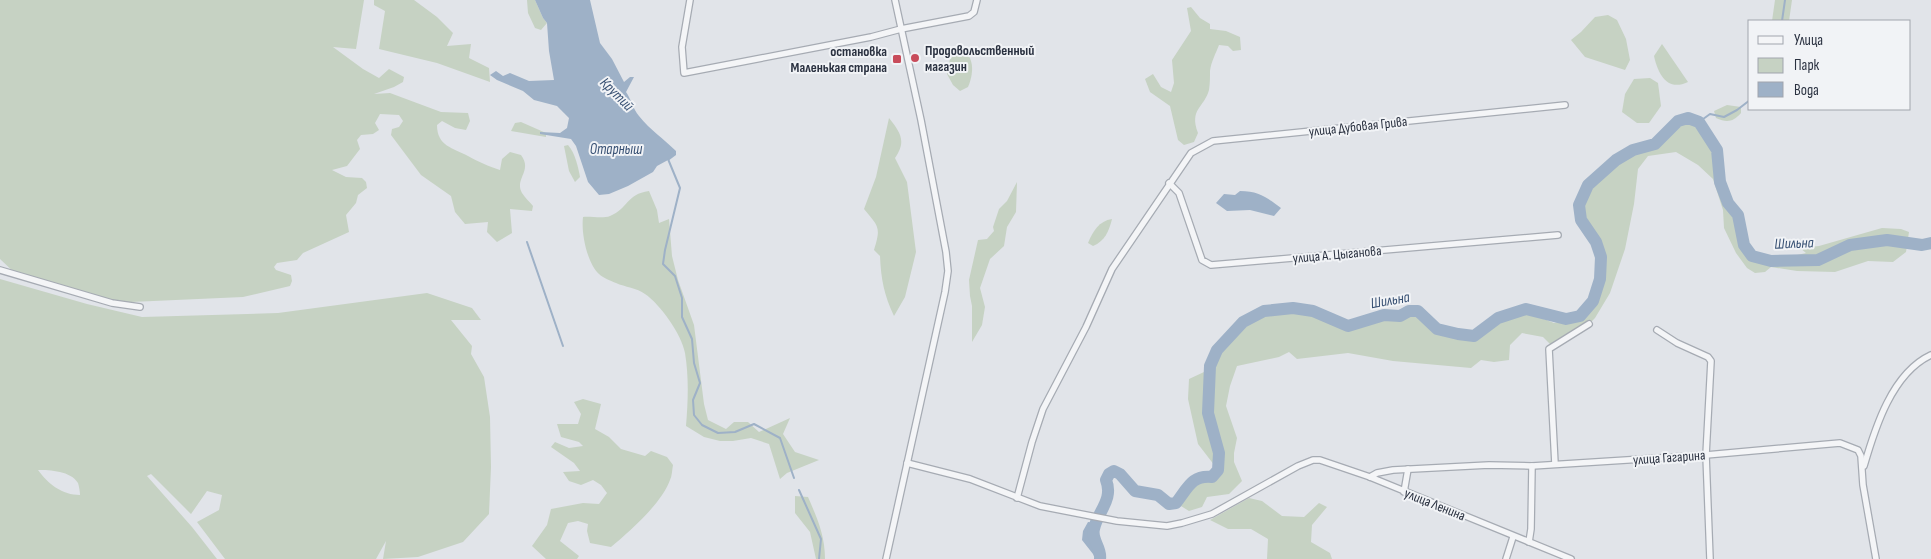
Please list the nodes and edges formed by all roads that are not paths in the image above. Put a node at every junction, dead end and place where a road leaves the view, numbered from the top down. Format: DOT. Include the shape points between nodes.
graph roads {
  1 [pos="690,0"];
  2 [pos="895,0"];
  3 [pos="977,0"];
  4 [pos="901,29"];
  5 [pos="1565,105"];
  6 [pos="1169,183"];
  7 [pos="1558,235"];
  8 [pos="0,270"];
  9 [pos="140,307"];
  10 [pos="1589,324"];
  11 [pos="1657,330"];
  12 [pos="1931,355"];
  13 [pos="1706,455"];
  14 [pos="907,463"];
  15 [pos="1554,464"];
  16 [pos="1532,466"];
  17 [pos="1408,469"];
  18 [pos="1863,471"];
  19 [pos="1370,477"];
  20 [pos="1404,492"];
  21 [pos="1016,498"];
  22 [pos="1513,537"];
  23 [pos="1529,542"];
  24 [pos="886,559"];
  25 [pos="1506,559"];
  26 [pos="1571,559"];
  27 [pos="1710,559"];
  28 [pos="1876,559"];
  1 -- 4 [label="street" via="682,47 684,73"];
  2 -- 4 [label="street"];
  3 -- 4 [label="street" via="974,12 969,16"];
  4 -- 14 [label="street" via="948,272"];
  5 -- 6 [label="street, улица Дубовая Грива" via="1213,141 1191,153"];
  6 -- 7 [label="street, улица А. Цыганова" via="1179,193 1202,260 1211,265"];
  6 -- 21 [label="street, улица Дубовая Грива" via="1112,268 1086,327 1043,409"];
  8 -- 9 [label="street" via="112,303"];
  10 -- 15 [label="street" via="1549,349"];
  11 -- 13 [label="street" via="1711,361"];
  12 -- 18 [label="street" via="1904,374 1878,422"];
  13 -- 15 [label="street, улица Гагарина"];
  13 -- 18 [label="street, улица Гагарина" via="1840,443 1858,450"];
  13 -- 27 [label="street"];
  14 -- 21 [label="street, улица Ленина" via="970,480"];
  14 -- 24 [label="street"];
  15 -- 16 [label="street, улица Гагарина"];
  16 -- 17 [label="street, улица Гагарина"];
  16 -- 23 [label="street"];
  17 -- 19 [label="street, улица Гагарина" via="1381,472"];
  17 -- 20 [label="street"];
  18 -- 28 [label="street, улица Гагарина"];
  19 -- 20 [label="street, улица Ленина"];
  19 -- 21 [label="street, улица Ленина" via="1313,460 1212,514 1167,526 1117,521"];
  20 -- 22 [label="street, улица Ленина"];
  22 -- 23 [label="street, улица Ленина"];
  22 -- 25 [label="street"];
  23 -- 26 [label="street, улица Ленина"];
}
